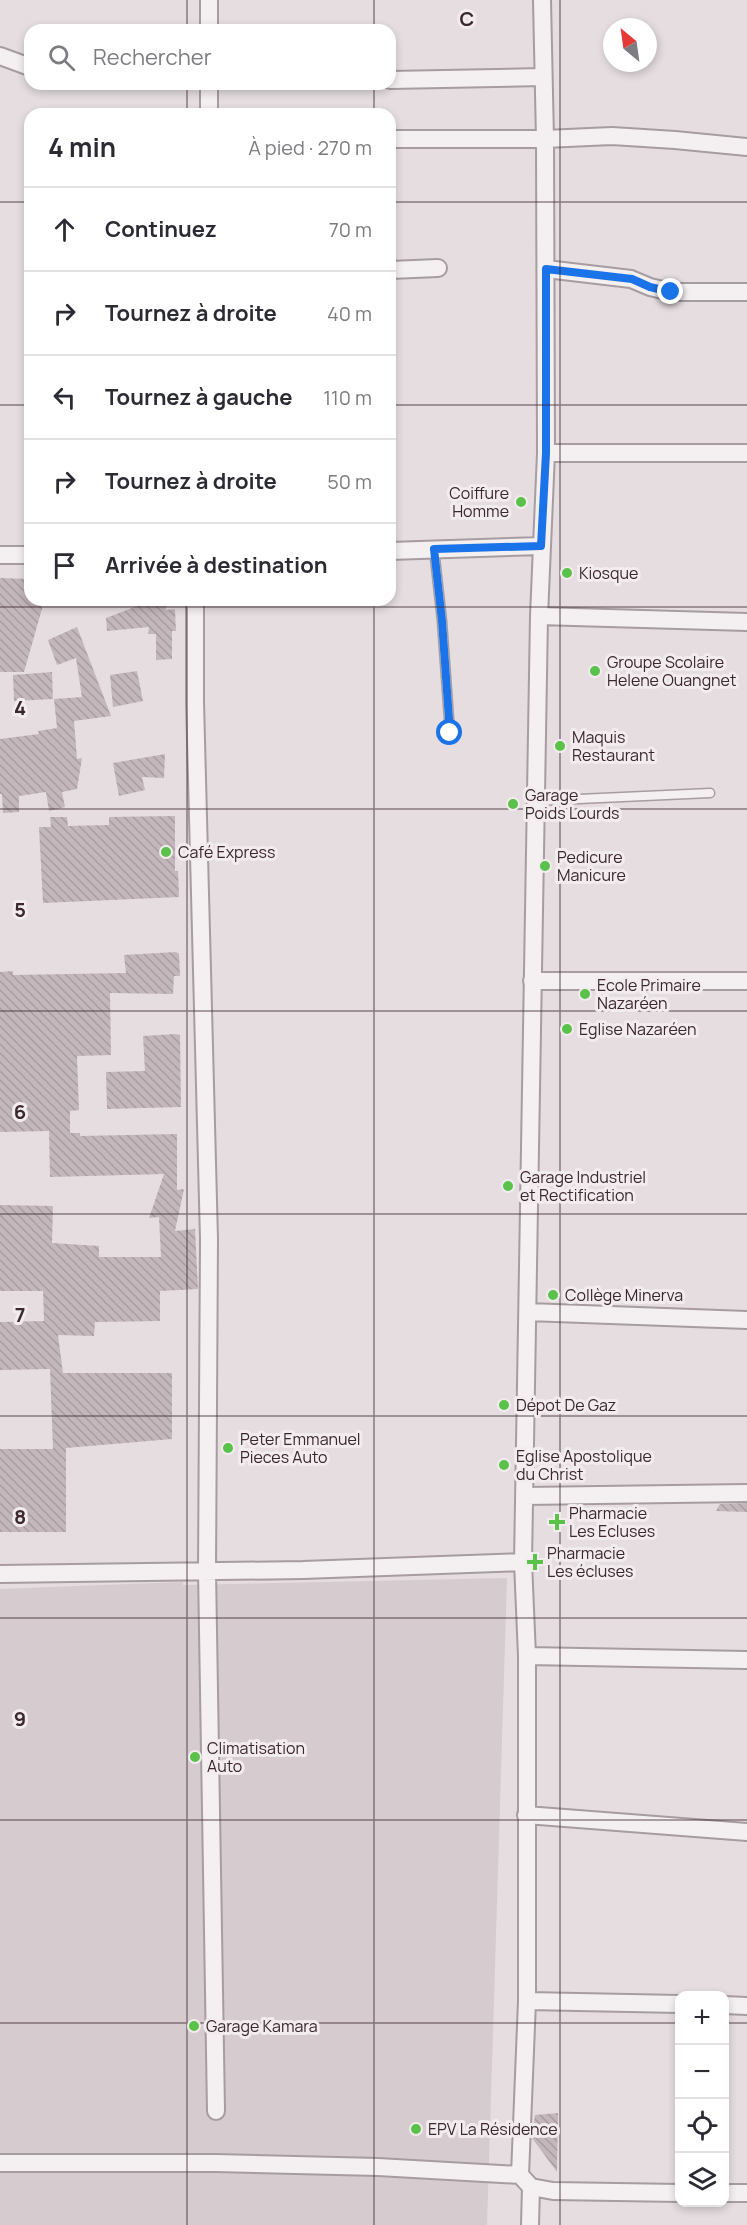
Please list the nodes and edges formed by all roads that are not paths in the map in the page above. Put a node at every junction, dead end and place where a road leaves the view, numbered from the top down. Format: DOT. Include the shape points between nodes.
graph roads {
  1 [pos="209,0"];
  2 [pos="542,0"];
  3 [pos="209,24"];
  4 [pos="0,56"];
  5 [pos="24,65"];
  6 [pos="542,76"];
  7 [pos="396,80"];
  8 [pos="209,90"];
  9 [pos="209,108"];
  10 [pos="396,139"];
  11 [pos="545,139"];
  12 [pos="747,147"];
  13 [pos="438,268"];
  14 [pos="546,269"];
  15 [pos="396,270"];
  16 [pos="747,292"];
  17 [pos="546,453"];
  18 [pos="747,453"];
  19 [pos="541,546"];
  20 [pos="434,549"];
  21 [pos="396,551"];
  22 [pos="0,555"];
  23 [pos="24,555"];
  24 [pos="195,606"];
  25 [pos="539,616"];
  26 [pos="747,622"];
  27 [pos="450,733"];
  28 [pos="710,792"];
  29 [pos="536,801"];
  30 [pos="532,981"];
  31 [pos="747,981"];
  32 [pos="528,1311"];
  33 [pos="747,1320"];
  34 [pos="747,1492"];
  35 [pos="525,1496"];
  36 [pos="524,1562"];
  37 [pos="207,1571"];
  38 [pos="0,1574"];
  39 [pos="527,1656"];
  40 [pos="747,1660"];
  41 [pos="526,1815"];
  42 [pos="747,1832"];
  43 [pos="527,2001"];
  44 [pos="675,2004"];
  45 [pos="729,2005"];
  46 [pos="747,2006"];
  47 [pos="216,2111"];
  48 [pos="0,2163"];
  49 [pos="525,2181"];
  50 [pos="675,2193"];
  51 [pos="729,2193"];
  52 [pos="747,2193"];
  53 [pos="530,2225"];
  1 -- 3 [label="street"];
  2 -- 6 [label="street"];
  4 -- 5 [label="street"];
  6 -- 7 [label="street"];
  6 -- 11 [label="street"];
  8 -- 9 [label="street"];
  10 -- 11 [label="street"];
  11 -- 12 [label="street" via="612,136"];
  11 -- 14 [label="street"];
  13 -- 15 [label="street"];
  14 -- 16 [label="street" via="632,279 671,292"];
  14 -- 17 [label="street"];
  17 -- 18 [label="street"];
  17 -- 19 [label="street"];
  19 -- 20 [label="street"];
  19 -- 25 [label="street"];
  20 -- 21 [label="street"];
  20 -- 27 [label="lane"];
  22 -- 23 [label="street"];
  24 -- 37 [label="street" via="209,1239"];
  25 -- 26 [label="street"];
  25 -- 29 [label="street"];
  28 -- 29 [label="lane"];
  29 -- 30 [label="street"];
  30 -- 31 [label="street"];
  30 -- 32 [label="street"];
  32 -- 33 [label="street"];
  32 -- 35 [label="street"];
  34 -- 35 [label="street"];
  35 -- 36 [label="street"];
  36 -- 37 [label="street"];
  36 -- 39 [label="street"];
  37 -- 38 [label="street"];
  37 -- 47 [label="street"];
  39 -- 40 [label="street"];
  39 -- 41 [label="street"];
  41 -- 42 [label="street"];
  41 -- 43 [label="street"];
  43 -- 44 [label="street"];
  43 -- 49 [label="street"];
  45 -- 46 [label="street"];
  48 -- 49 [label="street" via="355,2166"];
  49 -- 50 [label="street" via="553,2191"];
  49 -- 53 [label="street"];
  51 -- 52 [label="street"];
}
